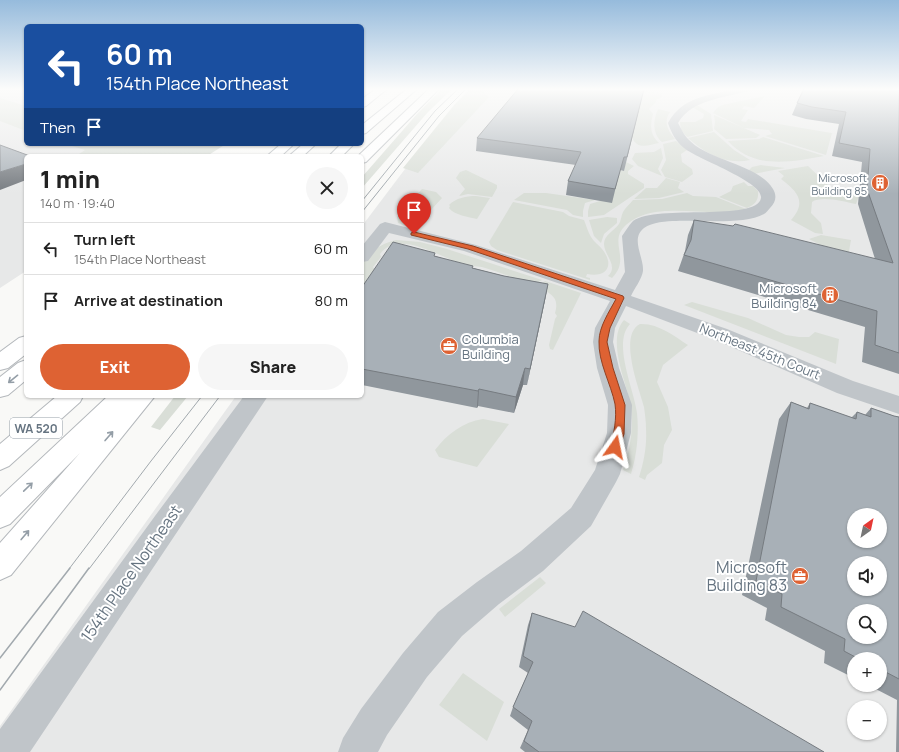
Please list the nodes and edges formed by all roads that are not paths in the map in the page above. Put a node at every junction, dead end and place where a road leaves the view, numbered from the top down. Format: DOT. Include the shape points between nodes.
graph roads {
  1 [pos="398,124"];
  2 [pos="672,124"];
  3 [pos="286,146"];
  4 [pos="308,146"];
  5 [pos="346,146"];
  6 [pos="276,154"];
  7 [pos="298,154"];
  8 [pos="336,154"];
  9 [pos="364,157"];
  10 [pos="364,255"];
  11 [pos="620,298"];
  12 [pos="24,331"];
  13 [pos="24,345"];
  14 [pos="0,347"];
  15 [pos="0,363"];
  16 [pos="24,370"];
  17 [pos="0,389"];
  18 [pos="70,398"];
  19 [pos="120,398"];
  20 [pos="142,398"];
  21 [pos="256,398"];
  22 [pos="899,405"];
  23 [pos="0,459"];
  24 [pos="0,515"];
  25 [pos="0,565"];
  26 [pos="7,752"];
  27 [pos="357,752"];
  1 -- 9 [label="highway"];
  2 -- 11 [label="street" via="677,134 689,146 755,180 765,189 768,201 763,208 746,214 659,217 642,223 633,230 629,238 634,272"];
  3 -- 6 [label="highway"];
  4 -- 7 [label="highway"];
  5 -- 8 [label="highway"];
  10 -- 11 [label="street" via="385,227 470,248"];
  11 -- 22 [label="street, Northeast 45th Court" via="720,334 845,386"];
  11 -- 27 [label="street" via="605,328 603,342 620,405 619,434 607,474 580,517 532,561 450,624 415,664 374,722"];
  12 -- 14 [label="highway"];
  13 -- 15 [label="highway"];
  16 -- 17 [label="highway, one-way"];
  18 -- 23 [label="highway, WA 520"];
  24 -- 19 [label="highway, one-way"];
  25 -- 20 [label="highway, one-way"];
  21 -- 26 [label="street, 154th Place Northeast"];
}
